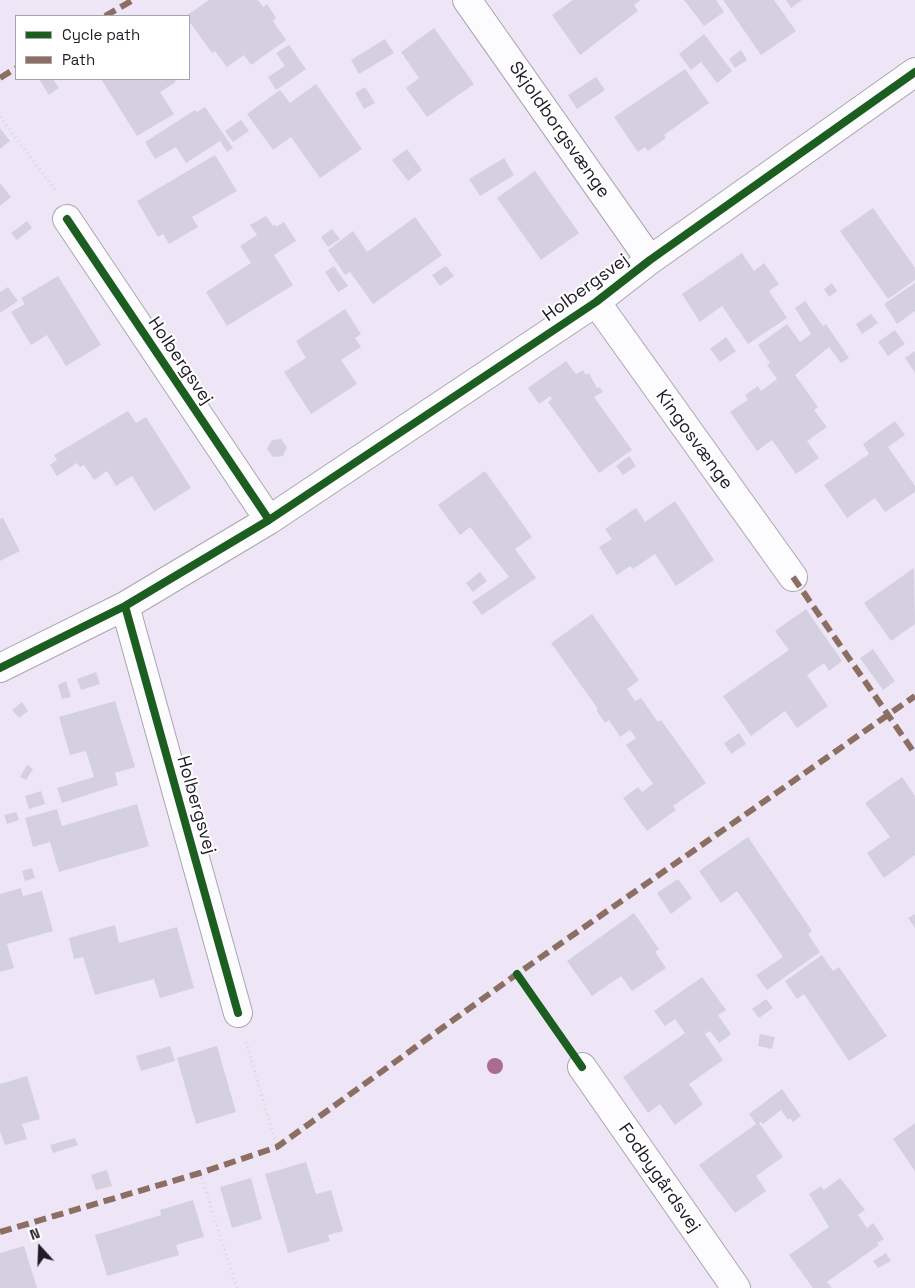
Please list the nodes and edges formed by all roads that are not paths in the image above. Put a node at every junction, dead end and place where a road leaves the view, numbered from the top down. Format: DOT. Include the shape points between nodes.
graph roads {
  1 [pos="467,0"];
  2 [pos="915,72"];
  3 [pos="67,219"];
  4 [pos="650,260"];
  5 [pos="596,302"];
  6 [pos="269,520"];
  7 [pos="793,577"];
  8 [pos="125,606"];
  9 [pos="0,668"];
  10 [pos="238,1013"];
  11 [pos="582,1067"];
  12 [pos="736,1288"];
  1 -- 4 [label="street, Skjoldborgsvænge"];
  2 -- 4 [label="street, Holbergsvej"];
  3 -- 6 [label="street, Holbergsvej"];
  4 -- 5 [label="street, Holbergsvej"];
  5 -- 6 [label="street, Holbergsvej"];
  5 -- 7 [label="street, Kingosvænge"];
  6 -- 8 [label="street, Holbergsvej"];
  8 -- 9 [label="street, Holbergsvej"];
  8 -- 10 [label="street, Holbergsvej"];
  11 -- 12 [label="street, Fodbygårdsvej"];
}
